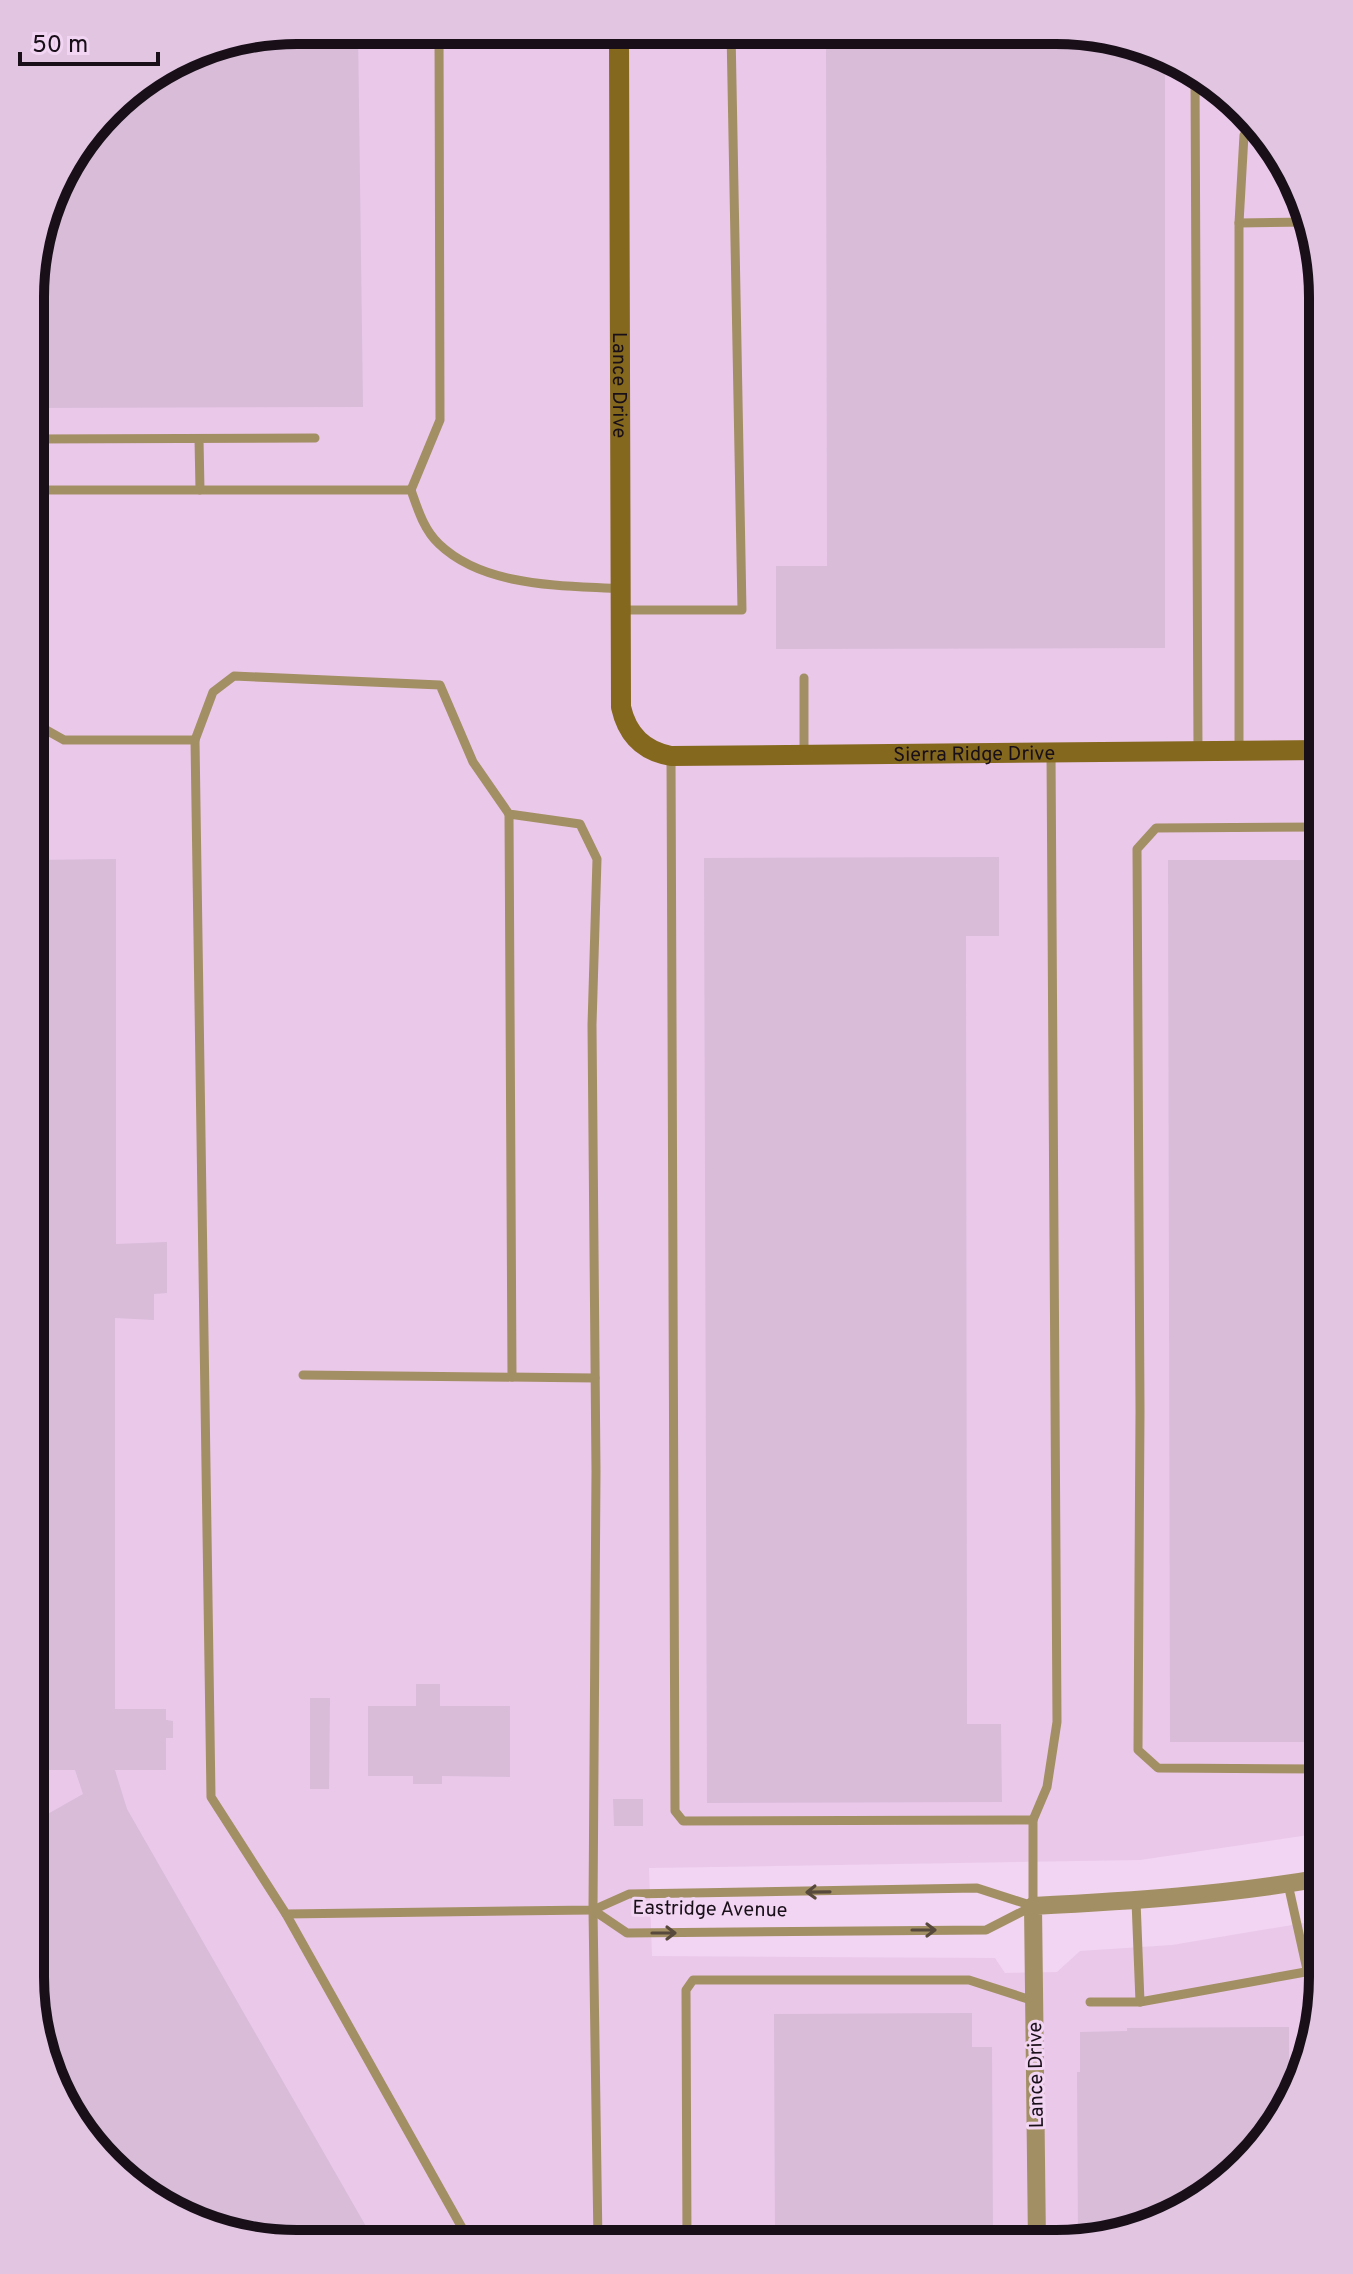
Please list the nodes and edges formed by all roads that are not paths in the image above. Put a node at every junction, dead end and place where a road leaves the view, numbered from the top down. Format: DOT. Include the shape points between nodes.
graph roads {
  1 [pos="731,44"];
  2 [pos="439,45"];
  3 [pos="619,45"];
  4 [pos="1195,86"];
  5 [pos="1244,135"];
  6 [pos="1298,222"];
  7 [pos="1239,223"];
  8 [pos="315,438"];
  9 [pos="44,439"];
  10 [pos="199,439"];
  11 [pos="44,490"];
  12 [pos="200,490"];
  13 [pos="411,490"];
  14 [pos="622,589"];
  15 [pos="622,610"];
  16 [pos="804,678"];
  17 [pos="44,729"];
  18 [pos="632,736"];
  19 [pos="195,740"];
  20 [pos="1309,750"];
  21 [pos="1198,751"];
  22 [pos="1239,751"];
  23 [pos="1051,753"];
  24 [pos="804,755"];
  25 [pos="671,756"];
  26 [pos="509,814"];
  27 [pos="1309,827"];
  28 [pos="303,1375"];
  29 [pos="512,1377"];
  30 [pos="595,1378"];
  31 [pos="1308,1769"];
  32 [pos="1033,1820"];
  33 [pos="1308,1880"];
  34 [pos="1288,1884"];
  35 [pos="1136,1901"];
  36 [pos="1033,1906"];
  37 [pos="593,1910"];
  38 [pos="286,1914"];
  39 [pos="1308,1971"];
  40 [pos="1034,2001"];
  41 [pos="1090,2002"];
  42 [pos="1140,2002"];
  43 [pos="463,2230"];
  44 [pos="598,2230"];
  45 [pos="687,2230"];
  46 [pos="1037,2230"];
  1 -- 15 [label="lane" via="742,610"];
  2 -- 13 [label="lane" via="440,420"];
  3 -- 14 [label="street, Lance Drive"];
  4 -- 21 [label="lane"];
  5 -- 7 [label="lane"];
  6 -- 7 [label="lane"];
  7 -- 22 [label="lane"];
  8 -- 10 [label="lane"];
  9 -- 10 [label="lane"];
  10 -- 12 [label="lane"];
  11 -- 12 [label="lane"];
  12 -- 13 [label="lane"];
  13 -- 14 [label="lane" via="421,519 438,543 461,561 542,584"];
  14 -- 15 [label="street, Lance Drive"];
  15 -- 18 [label="street, Lance Drive" via="621,707"];
  16 -- 24 [label="lane"];
  17 -- 19 [label="lane" via="64,740"];
  18 -- 25 [label="street, Sierra Ridge Drive"];
  19 -- 26 [label="lane" via="213,692 234,676 440,685 473,762"];
  19 -- 38 [label="lane" via="211,1797"];
  20 -- 22 [label="street, Sierra Ridge Drive"];
  21 -- 22 [label="street, Sierra Ridge Drive"];
  21 -- 23 [label="street, Sierra Ridge Drive"];
  23 -- 24 [label="street, Sierra Ridge Drive"];
  23 -- 32 [label="lane" via="1057,1722 1047,1787"];
  24 -- 25 [label="street, Sierra Ridge Drive"];
  25 -- 32 [label="lane" via="675,1811 683,1821"];
  26 -- 29 [label="lane"];
  26 -- 30 [label="lane" via="580,824 597,859 592,1025"];
  27 -- 31 [label="lane" via="1156,828 1137,849 1138,1750 1158,1768"];
  28 -- 29 [label="lane"];
  29 -- 30 [label="lane"];
  30 -- 37 [label="lane"];
  32 -- 36 [label="lane"];
  33 -- 34 [label="street, Eastridge Avenue"];
  34 -- 35 [label="street, Eastridge Avenue"];
  34 -- 39 [label="lane"];
  35 -- 36 [label="street, Eastridge Avenue"];
  35 -- 42 [label="lane"];
  36 -- 37 [label="lane, Eastridge Avenue, one-way" via="977,1888 629,1894"];
  37 -- 36 [label="lane, Eastridge Avenue, one-way" via="627,1933 659,1933 986,1930"];
  36 -- 40 [label="street, Lance Drive"];
  37 -- 38 [label="lane"];
  37 -- 44 [label="lane"];
  38 -- 43 [label="lane"];
  39 -- 42 [label="lane"];
  40 -- 45 [label="lane" via="969,1980 693,1980 686,1990"];
  40 -- 46 [label="street, Lance Drive"];
  41 -- 42 [label="lane"];
}
